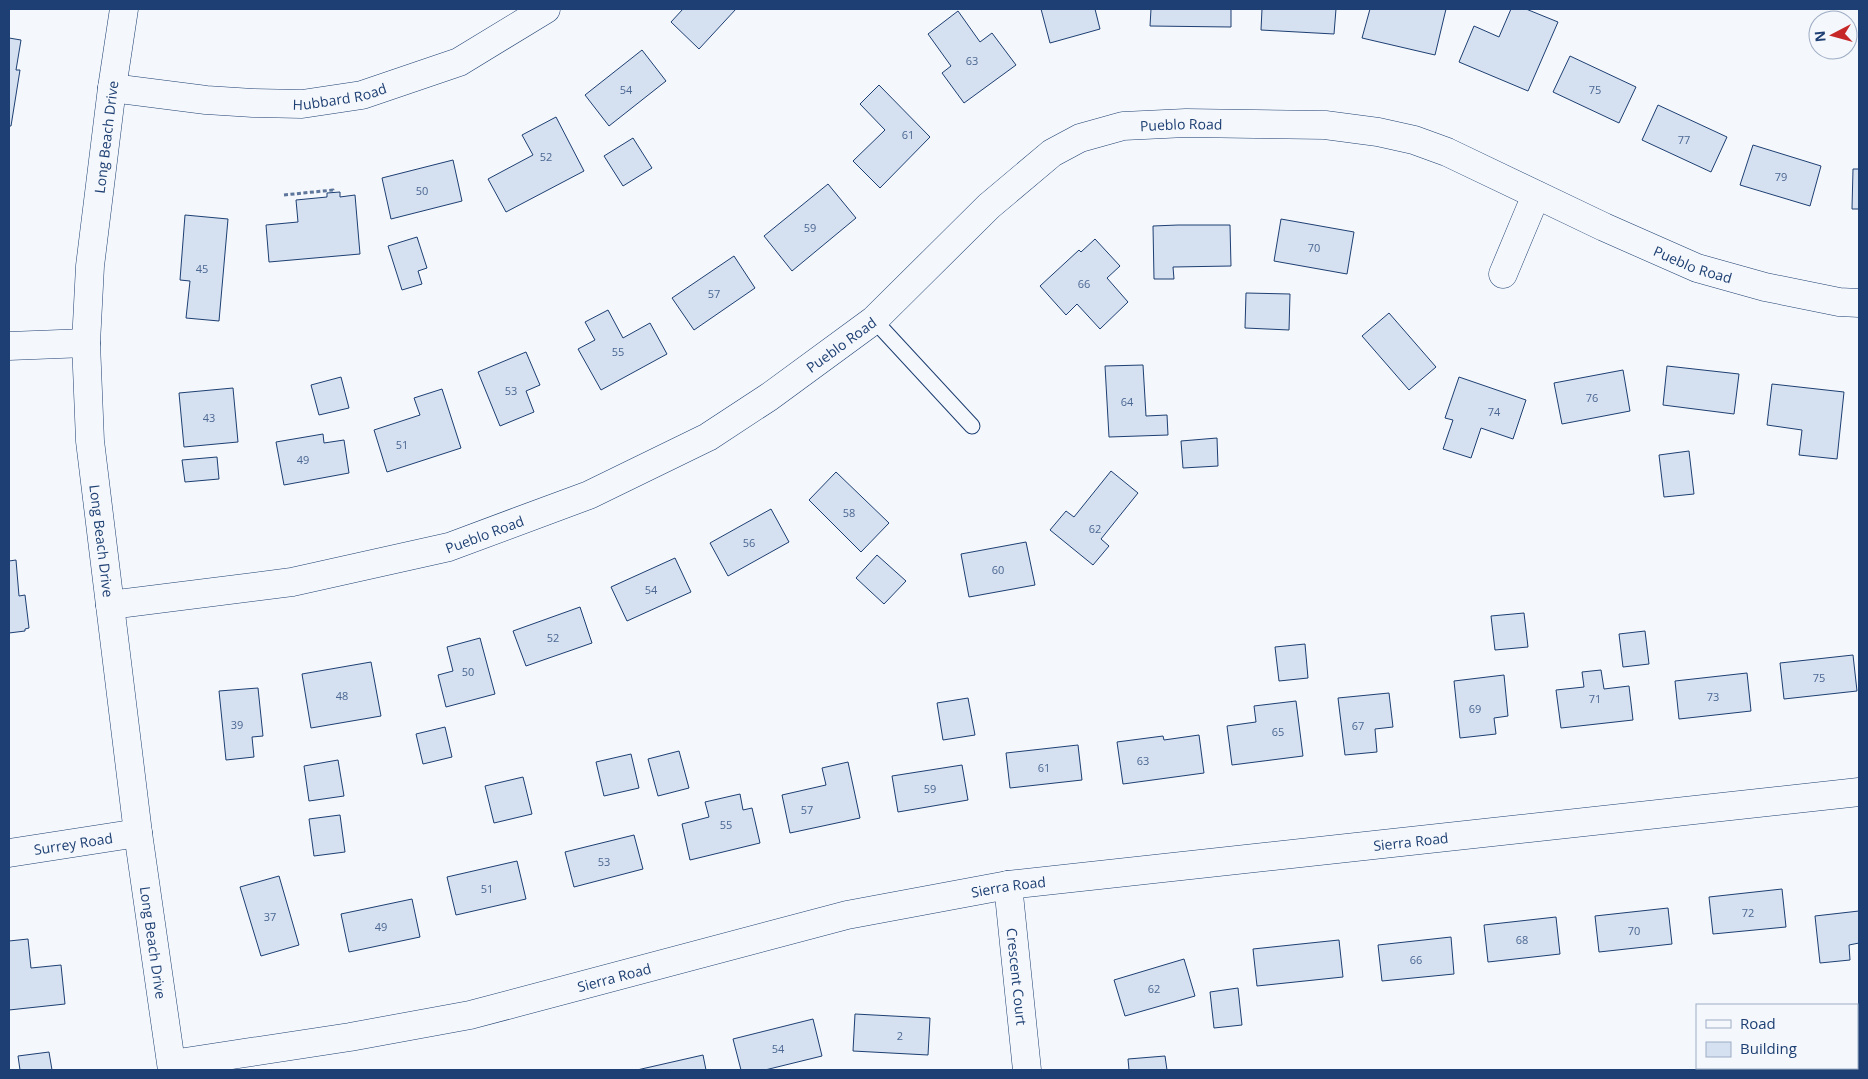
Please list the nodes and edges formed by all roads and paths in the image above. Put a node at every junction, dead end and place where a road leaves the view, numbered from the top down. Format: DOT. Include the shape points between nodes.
graph roads {
  1 [pos="124,9"];
  2 [pos="546,9"];
  3 [pos="112,88"];
  4 [pos="333,192"];
  5 [pos="284,195"];
  6 [pos="1536,195"];
  7 [pos="1503,274"];
  8 [pos="1859,303"];
  9 [pos="874,320"];
  10 [pos="86,343"];
  11 [pos="9,346"];
  12 [pos="972,426"];
  13 [pos="110,605"];
  14 [pos="1859,792"];
  15 [pos="138,833"];
  16 [pos="9,853"];
  17 [pos="1008,885"];
  18 [pos="172,1067"];
  19 [pos="1027,1070"];
  1 -- 3 [label="street, Long Beach Drive"];
  2 -- 3 [label="street, Hubbard Road" via="459,62 362,95 302,104 253,103"];
  3 -- 10 [label="street, Long Beach Drive" via="90,266"];
  4 -- 5 [label="path"];
  6 -- 7 [label="street"];
  6 -- 8 [label="street, Pueblo Road" via="1697,268 1765,287"];
  6 -- 9 [label="street, Pueblo Road" via="1447,152 1378,132 1325,125 1271,123 1123,126 1080,138 1052,153 989,206"];
  9 -- 12 [label="lane"];
  9 -- 13 [label="street, Pueblo Road" via="708,437 589,495 449,547 292,582"];
  10 -- 11 [label="street"];
  10 -- 13 [label="street, Long Beach Drive" via="90,441"];
  13 -- 15 [label="street, Long Beach Drive"];
  14 -- 17 [label="street, Sierra Road"];
  15 -- 16 [label="street, Surrey Road"];
  15 -- 18 [label="street, Long Beach Drive"];
  17 -- 18 [label="street, Sierra Road" via="846,915 470,1015"];
  17 -- 19 [label="street, Crescent Court"];
}
